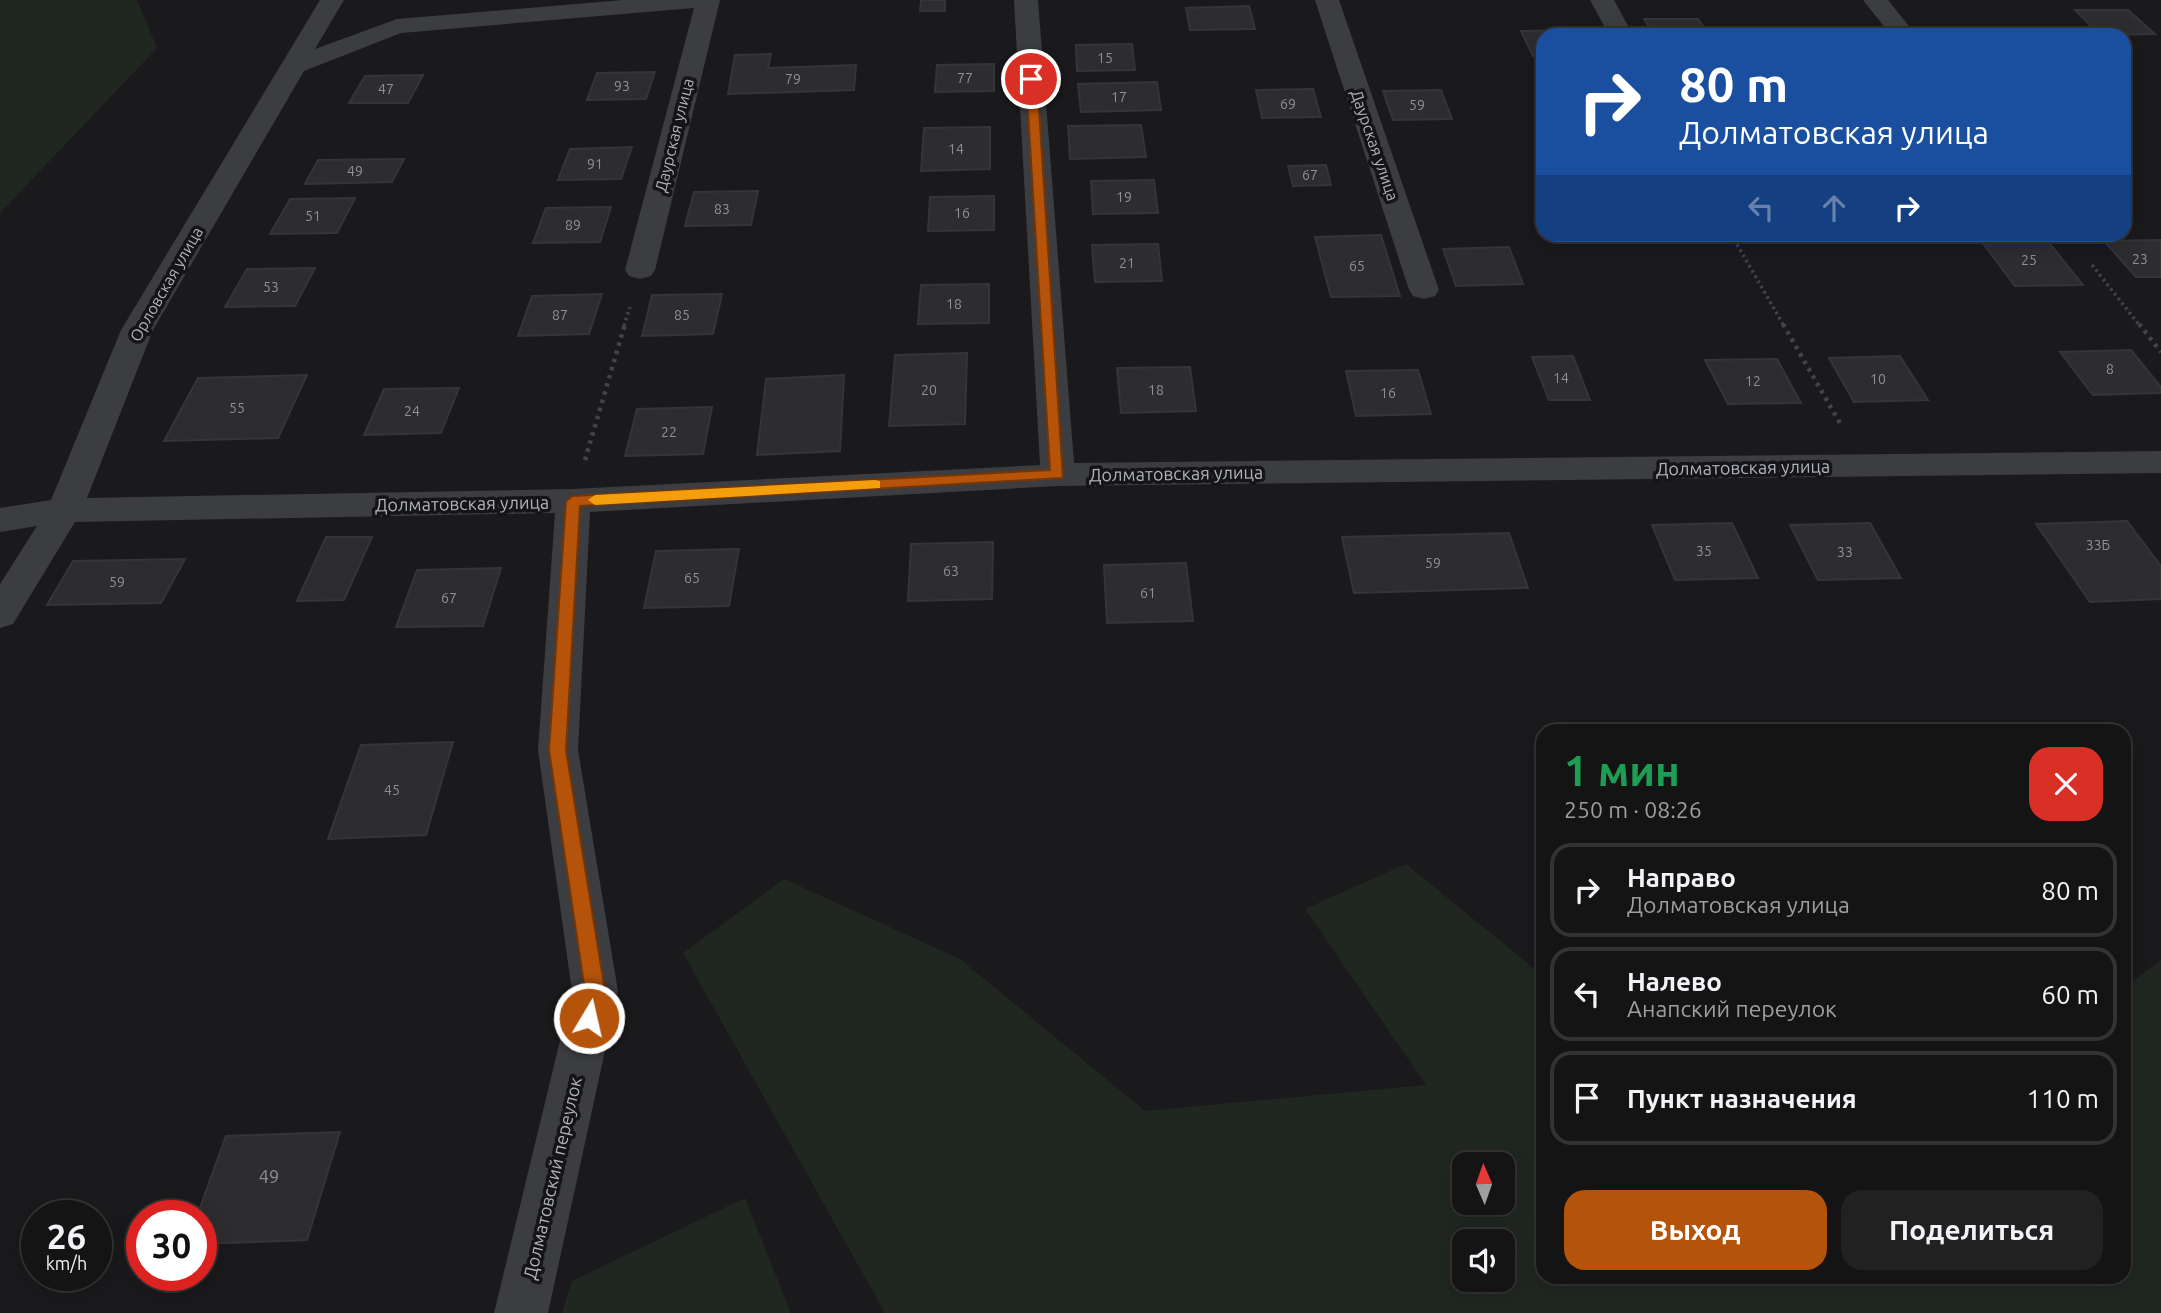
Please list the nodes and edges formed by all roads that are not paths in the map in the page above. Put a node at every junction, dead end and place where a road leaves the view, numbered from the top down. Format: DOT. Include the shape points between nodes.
graph roads {
  1 [pos="708,0"];
  2 [pos="1026,0"];
  3 [pos="1326,0"];
  4 [pos="1602,0"];
  5 [pos="1875,0"];
  6 [pos="326,7"];
  7 [pos="397,26"];
  8 [pos="1617,28"];
  9 [pos="1897,28"];
  10 [pos="294,66"];
  11 [pos="640,270"];
  12 [pos="1424,290"];
  13 [pos="2161,462"];
  14 [pos="1058,475"];
  15 [pos="573,501"];
  16 [pos="65,510"];
  17 [pos="0,520"];
  18 [pos="0,614"];
  19 [pos="520,1313"];
  1 -- 7 [label="street"];
  1 -- 11 [label="street, Даурская улица"];
  2 -- 14 [label="street"];
  3 -- 12 [label="street, Даурская улица"];
  4 -- 8 [label="street"];
  5 -- 9 [label="street"];
  6 -- 7 [label="street"];
  6 -- 10 [label="street, Орловская улица"];
  7 -- 10 [label="street"];
  10 -- 16 [label="street, Орловская улица" via="137,330"];
  13 -- 14 [label="street, Долматовская улица"];
  14 -- 15 [label="street, Долматовская улица"];
  15 -- 16 [label="street, Долматовская улица"];
  15 -- 19 [label="street, Долматовский переулок" via="558,750 595,991"];
  16 -- 17 [label="street, Долматовская улица"];
  16 -- 18 [label="street, Орловская улица"];
}
